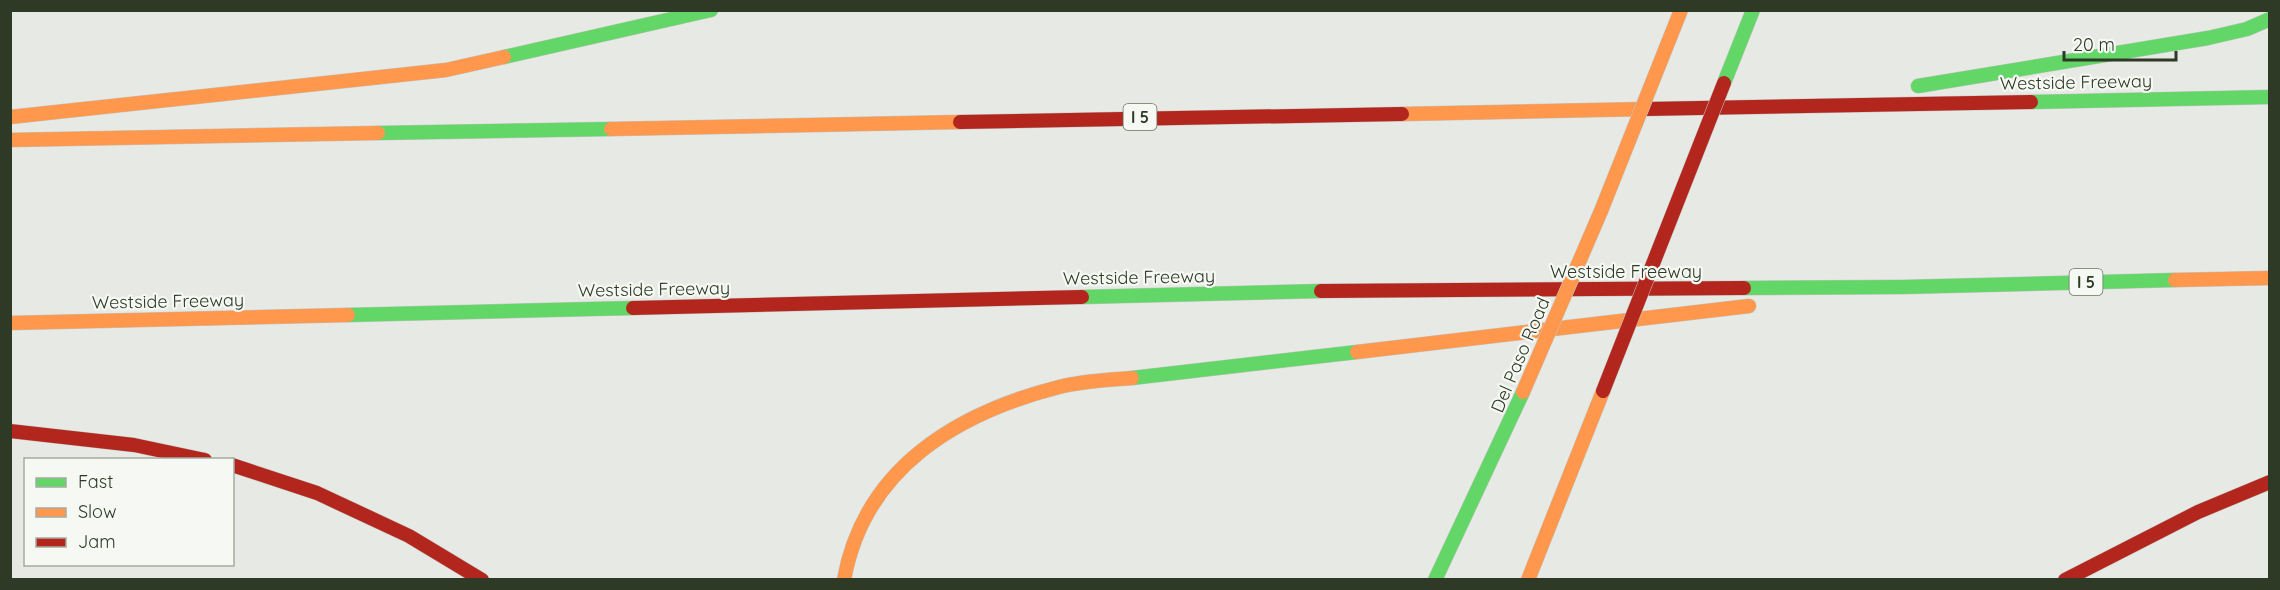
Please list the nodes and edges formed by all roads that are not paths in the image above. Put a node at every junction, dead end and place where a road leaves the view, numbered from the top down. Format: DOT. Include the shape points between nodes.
graph roads {
  1 [pos="711,10"];
  2 [pos="1681,10"];
  3 [pos="1753,10"];
  4 [pos="2270,20"];
  5 [pos="2270,97"];
  6 [pos="1807,104"];
  7 [pos="10,117"];
  8 [pos="10,140"];
  9 [pos="2270,278"];
  10 [pos="1903,286"];
  11 [pos="10,323"];
  12 [pos="1523,392"];
  13 [pos="10,431"];
  14 [pos="201,458"];
  15 [pos="234,466"];
  16 [pos="2270,482"];
  17 [pos="482,579"];
  18 [pos="844,579"];
  19 [pos="1435,579"];
  20 [pos="1447,579"];
  21 [pos="1528,579"];
  22 [pos="2065,579"];
  1 -- 7 [label="main road" via="446,70"];
  2 -- 12 [label="main road, Del Paso Road, bridge"];
  3 -- 21 [label="main road, bridge"];
  4 -- 6 [label="main road" via="2208,38"];
  5 -- 6 [label="main road, Westside Freeway / I 5"];
  6 -- 8 [label="main road, Westside Freeway / I 5"];
  9 -- 10 [label="main road, Westside Freeway / I 5"];
  10 -- 11 [label="main road, Westside Freeway / I 5" via="1305,291"];
  10 -- 18 [label="main road" via="1061,386 970,420 907,465 878,494 856,540"];
  12 -- 19 [label="main road"];
  12 -- 20 [label="main road, Del Paso Road"];
  13 -- 14 [label="main road" via="134,445"];
  15 -- 17 [label="main road" via="317,493 409,536"];
  16 -- 22 [label="main road" via="2198,512"];
}
